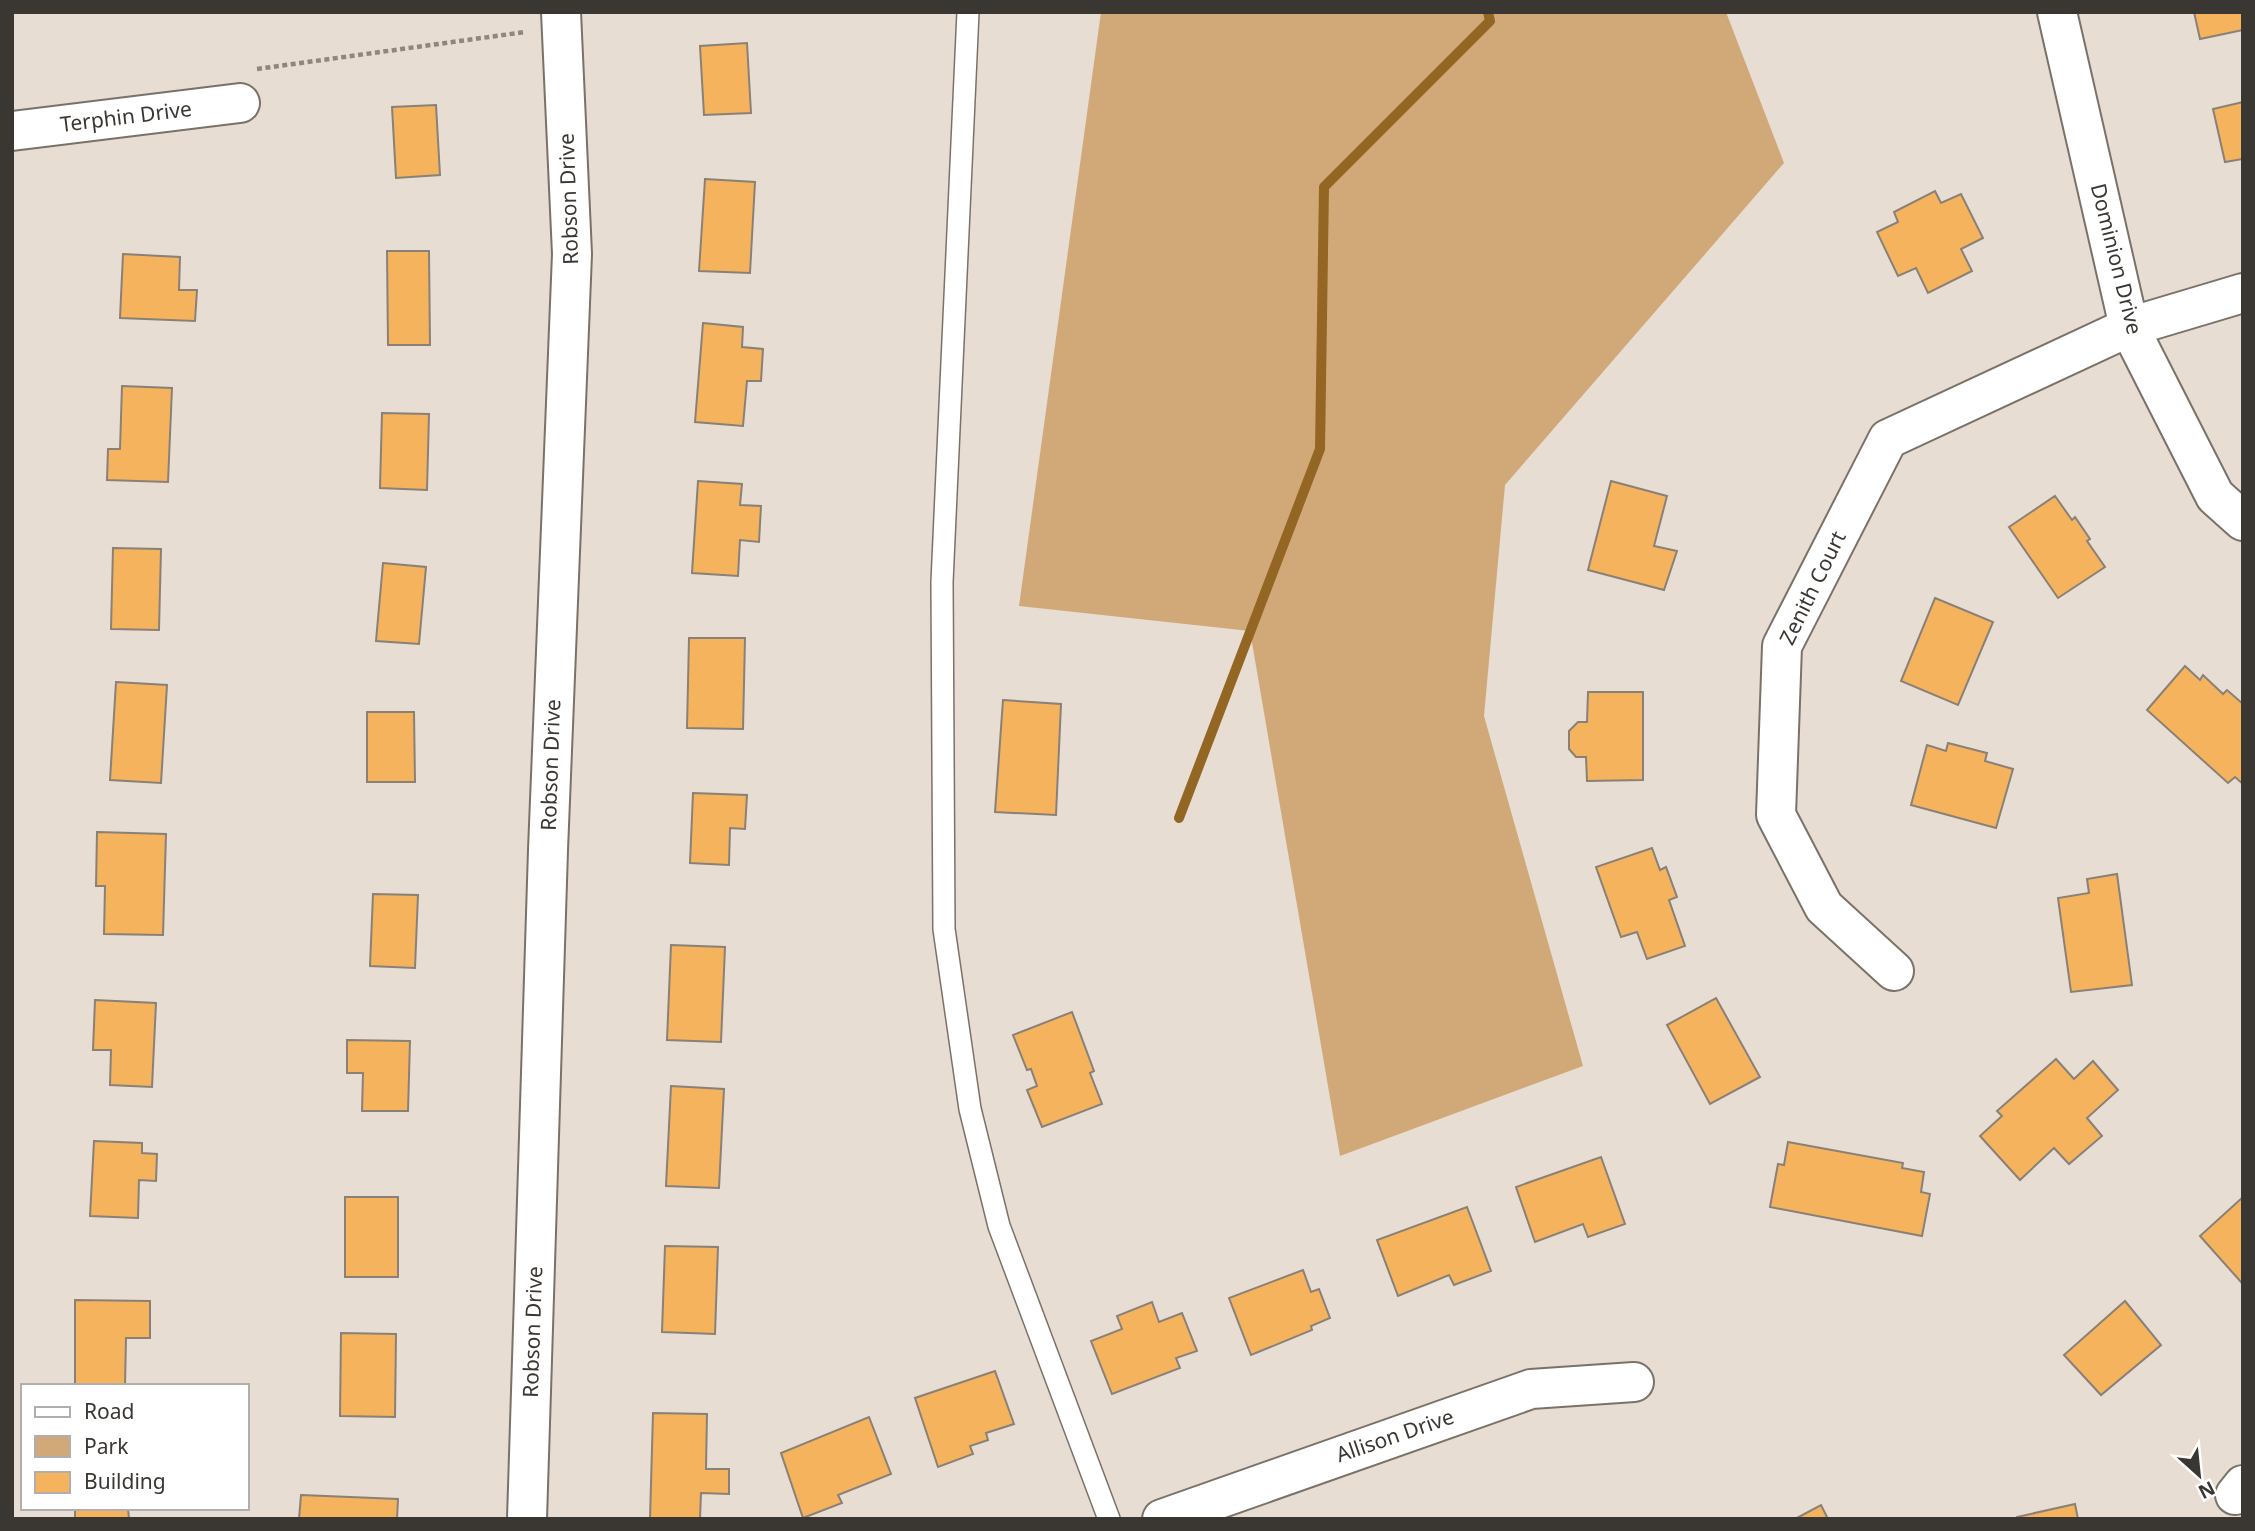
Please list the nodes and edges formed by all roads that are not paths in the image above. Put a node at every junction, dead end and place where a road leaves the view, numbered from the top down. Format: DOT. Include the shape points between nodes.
graph roads {
  1 [pos="968,12"];
  2 [pos="2057,12"];
  3 [pos="562,20"];
  4 [pos="240,103"];
  5 [pos="12,131"];
  6 [pos="2243,293"];
  7 [pos="2129,327"];
  8 [pos="2243,521"];
  9 [pos="1894,971"];
  10 [pos="1634,1382"];
  11 [pos="527,1519"];
  12 [pos="1109,1519"];
  13 [pos="1162,1519"];
  1 -- 12 [label="lane" via="942,582 944,929 970,1109 999,1226"];
  2 -- 7 [label="street, Dominion Drive"];
  3 -- 11 [label="street, Robson Drive" via="572,254"];
  4 -- 5 [label="street, Terphin Drive"];
  6 -- 7 [label="street, Zenith Court"];
  7 -- 8 [label="street, Dominion Drive" via="2215,496"];
  7 -- 9 [label="street, Zenith Court" via="1888,439 1782,646 1776,815 1824,907"];
  10 -- 13 [label="street, Allison Drive" via="1531,1388"];
}
